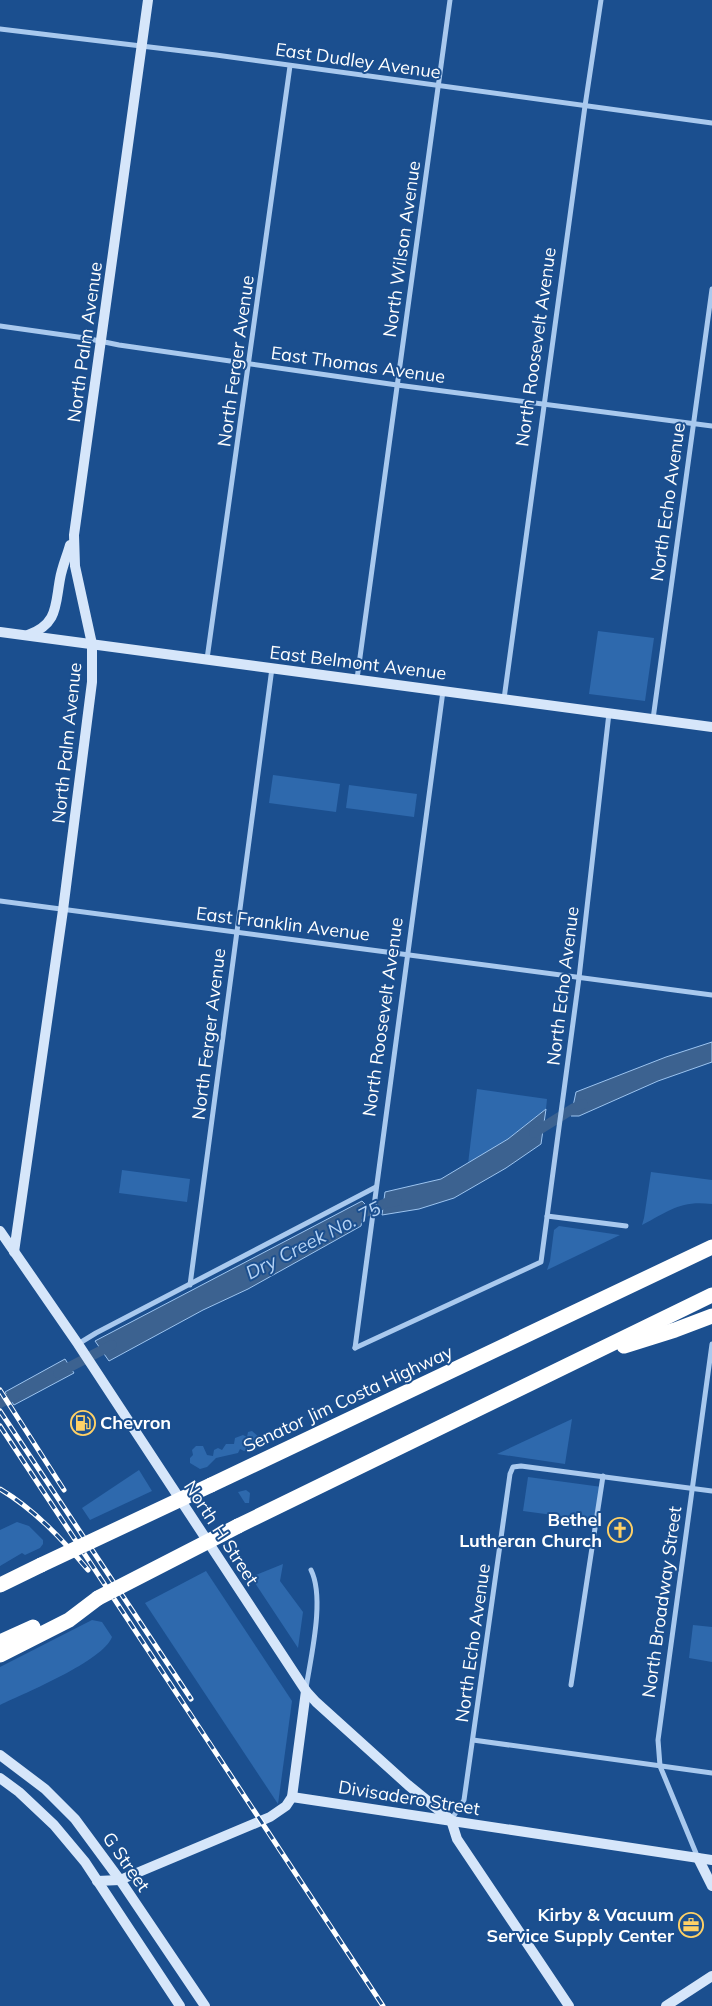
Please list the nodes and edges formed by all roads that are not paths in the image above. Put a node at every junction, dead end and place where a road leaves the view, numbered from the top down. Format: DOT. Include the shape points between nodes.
graph roads {
  1 [pos="148,0"];
  2 [pos="450,0"];
  3 [pos="601,0"];
  4 [pos="0,29"];
  5 [pos="141,46"];
  6 [pos="290,66"];
  7 [pos="437,86"];
  8 [pos="585,106"];
  9 [pos="712,123"];
  10 [pos="712,288"];
  11 [pos="0,326"];
  12 [pos="101,341"];
  13 [pos="250,364"];
  14 [pos="397,385"];
  15 [pos="545,404"];
  16 [pos="693,423"];
  17 [pos="712,426"];
  18 [pos="74,535"];
  19 [pos="0,632"];
  20 [pos="27,635"];
  21 [pos="92,644"];
  22 [pos="207,659"];
  23 [pos="272,668"];
  24 [pos="357,679"];
  25 [pos="443,690"];
  26 [pos="504,699"];
  27 [pos="608,713"];
  28 [pos="653,719"];
  29 [pos="712,727"];
  30 [pos="0,901"];
  31 [pos="63,910"];
  32 [pos="236,933"];
  33 [pos="408,954"];
  34 [pos="579,978"];
  35 [pos="712,995"];
  36 [pos="376,1187"];
  37 [pos="547,1216"];
  38 [pos="626,1226"];
  39 [pos="0,1230"];
  40 [pos="712,1242"];
  41 [pos="712,1247"];
  42 [pos="14,1252"];
  43 [pos="686,1259"];
  44 [pos="541,1262"];
  45 [pos="190,1285"];
  46 [pos="712,1294"];
  47 [pos="712,1316"];
  48 [pos="78,1344"];
  49 [pos="712,1344"];
  50 [pos="579,1360"];
  51 [pos="603,1476"];
  52 [pos="691,1488"];
  53 [pos="712,1491"];
  54 [pos="312,1570"];
  55 [pos="0,1586"];
  56 [pos="75,1612"];
  57 [pos="0,1642"];
  58 [pos="0,1655"];
  59 [pos="571,1685"];
  60 [pos="306,1691"];
  61 [pos="473,1740"];
  62 [pos="0,1755"];
  63 [pos="660,1766"];
  64 [pos="712,1773"];
  65 [pos="0,1778"];
  66 [pos="292,1797"];
  67 [pos="451,1820"];
  68 [pos="698,1858"];
  69 [pos="712,1860"];
  70 [pos="120,1880"];
  71 [pos="97,1881"];
  72 [pos="712,1886"];
  73 [pos="106,1895"];
  74 [pos="712,1976"];
  75 [pos="180,2006"];
  76 [pos="205,2006"];
  77 [pos="569,2006"];
  78 [pos="666,2006"];
  1 -- 5 [label="main road, North Palm Avenue"];
  2 -- 7 [label="street, North Wilson Avenue"];
  3 -- 8 [label="street, North Roosevelt Avenue"];
  4 -- 5 [label="street, East Dudley Avenue"];
  5 -- 6 [label="street, East Dudley Avenue"];
  5 -- 12 [label="main road, North Palm Avenue"];
  6 -- 7 [label="street, East Dudley Avenue"];
  6 -- 13 [label="street, North Ferger Avenue"];
  7 -- 8 [label="street, East Dudley Avenue"];
  7 -- 14 [label="street, North Wilson Avenue"];
  8 -- 9 [label="street, East Dudley Avenue"];
  8 -- 15 [label="street, North Roosevelt Avenue"];
  10 -- 16 [label="street, North Echo Avenue"];
  11 -- 12 [label="street, East Thomas Avenue"];
  12 -- 13 [label="street, East Thomas Avenue"];
  12 -- 18 [label="main road, North Palm Avenue"];
  13 -- 14 [label="street, East Thomas Avenue"];
  13 -- 22 [label="street, North Ferger Avenue"];
  14 -- 15 [label="street, East Thomas Avenue"];
  14 -- 24 [label="street, North Wilson Avenue"];
  15 -- 16 [label="street, East Thomas Avenue"];
  15 -- 26 [label="street, North Roosevelt Avenue"];
  16 -- 17 [label="street, East Thomas Avenue"];
  16 -- 28 [label="street, North Echo Avenue"];
  18 -- 20 [label="main road" via="62,572 54,614 46,625"];
  18 -- 21 [label="main road, North Palm Avenue" via="74,566"];
  19 -- 20 [label="main road, East Belmont Avenue"];
  20 -- 21 [label="main road, East Belmont Avenue"];
  21 -- 22 [label="main road, East Belmont Avenue"];
  21 -- 31 [label="main road, North Palm Avenue" via="92,689"];
  22 -- 23 [label="main road, East Belmont Avenue"];
  23 -- 24 [label="main road, East Belmont Avenue"];
  23 -- 32 [label="street, North Ferger Avenue"];
  24 -- 25 [label="main road, East Belmont Avenue"];
  25 -- 26 [label="main road, East Belmont Avenue"];
  25 -- 33 [label="street, North Roosevelt Avenue"];
  26 -- 27 [label="main road, East Belmont Avenue"];
  27 -- 28 [label="main road, East Belmont Avenue"];
  27 -- 34 [label="street, North Echo Avenue"];
  28 -- 29 [label="main road, East Belmont Avenue"];
  30 -- 31 [label="street, East Franklin Avenue"];
  31 -- 32 [label="street, East Franklin Avenue"];
  31 -- 42 [label="main road, North Palm Avenue"];
  32 -- 33 [label="street, East Franklin Avenue"];
  32 -- 45 [label="street, North Ferger Avenue"];
  33 -- 34 [label="street, East Franklin Avenue"];
  33 -- 36 [label="street, North Roosevelt Avenue"];
  34 -- 35 [label="street, East Franklin Avenue"];
  34 -- 37 [label="street, North Echo Avenue"];
  36 -- 44 [label="street, North Roosevelt Avenue" via="355,1348"];
  36 -- 45 [label="street"];
  37 -- 38 [label="street"];
  37 -- 44 [label="street, North Echo Avenue"];
  39 -- 42 [label="main road, North H Street"];
  40 -- 43 [label="highway"];
  41 -- 43 [label="highway, Senator Jim Costa Highway"];
  42 -- 48 [label="main road, North H Street"];
  43 -- 55 [label="highway, Senator Jim Costa Highway, bridge"];
  45 -- 48 [label="street"];
  46 -- 50 [label="highway"];
  47 -- 50 [label="highway"];
  48 -- 60 [label="main road, North H Street"];
  49 -- 52 [label="street, North Broadway Street"];
  50 -- 56 [label="highway, bridge" via="238,1526"];
  51 -- 52 [label="street"];
  51 -- 59 [label="street"];
  51 -- 61 [label="street, North Echo Avenue" via="513,1467"];
  52 -- 53 [label="street"];
  52 -- 63 [label="street, North Broadway Street" via="658,1733"];
  54 -- 60 [label="street" via="318,1600"];
  56 -- 57 [label="highway"];
  56 -- 58 [label="highway" via="69,1620"];
  60 -- 66 [label="main road"];
  60 -- 67 [label="main road, North H Street"];
  61 -- 63 [label="street"];
  61 -- 67 [label="street, North Echo Avenue" via="464,1800"];
  62 -- 70 [label="main road, G Street" via="62,1805"];
  63 -- 64 [label="street"];
  63 -- 68 [label="street, North Broadway Street"];
  65 -- 71 [label="main road, G Street" via="54,1825"];
  66 -- 67 [label="main road, Divisadero Street"];
  66 -- 70 [label="main road" via="270,1818"];
  67 -- 68 [label="main road, Divisadero Street"];
  67 -- 77 [label="main road" via="457,1839"];
  68 -- 69 [label="main road, Divisadero Street"];
  68 -- 72 [label="main road"];
  70 -- 71 [label="main road"];
  70 -- 73 [label="main road"];
  70 -- 76 [label="main road, G Street"];
  71 -- 73 [label="main road, G Street"];
  73 -- 75 [label="main road, G Street"];
  74 -- 78 [label="main road"];
}
